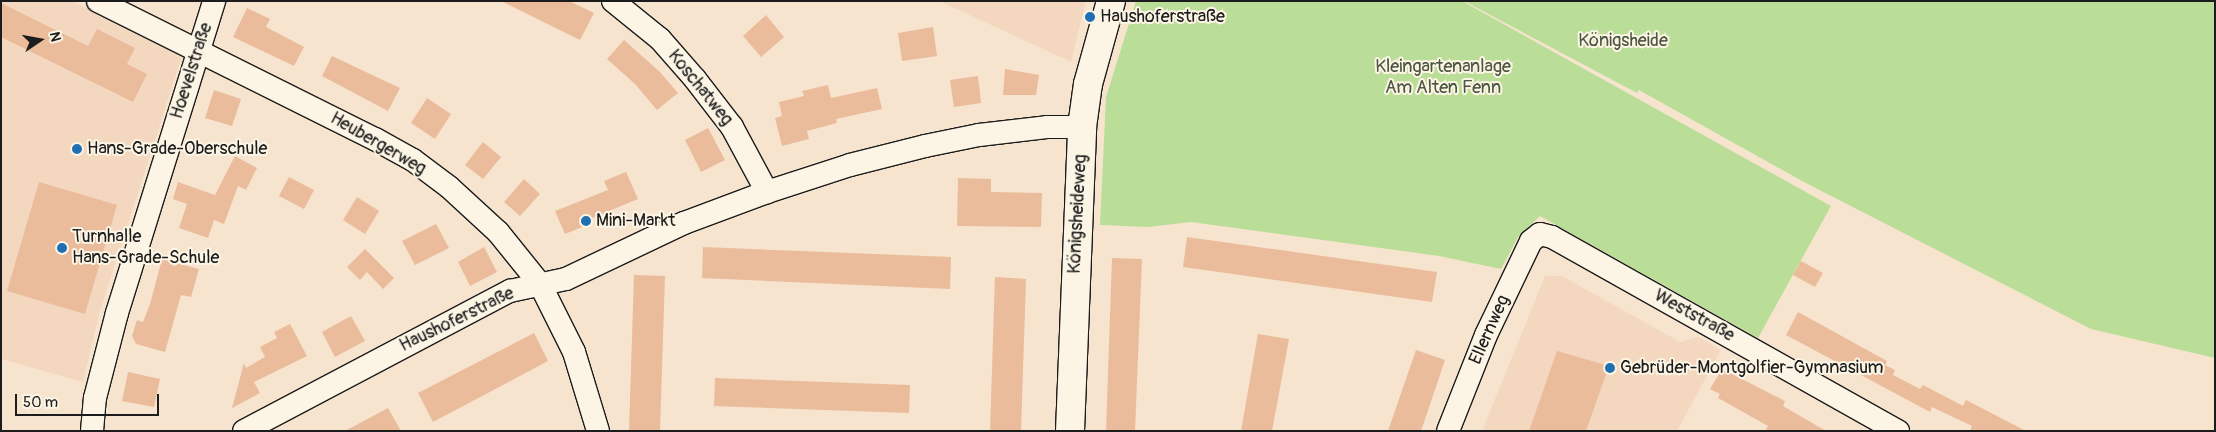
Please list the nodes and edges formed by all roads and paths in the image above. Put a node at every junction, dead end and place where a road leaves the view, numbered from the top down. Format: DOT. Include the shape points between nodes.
graph roads {
  1 [pos="98,1"];
  2 [pos="214,1"];
  3 [pos="613,1"];
  4 [pos="1111,1"];
  5 [pos="198,50"];
  6 [pos="1082,127"];
  7 [pos="767,192"];
  8 [pos="1540,234"];
  9 [pos="540,284"];
  10 [pos="92,431"];
  11 [pos="244,431"];
  12 [pos="598,431"];
  13 [pos="1070,431"];
  14 [pos="1448,431"];
  15 [pos="1898,431"];
  1 -- 5 [label="street, Heubergerweg"];
  2 -- 5 [label="street, Hoevelstraße"];
  3 -- 7 [label="street, Koschatweg" via="660,40 695,78 732,127"];
  4 -- 6 [label="street, Königsheideweg" via="1088,84"];
  5 -- 9 [label="street, Heubergerweg" via="412,160 498,232"];
  5 -- 10 [label="street, Hoevelstraße" via="117,313 95,398"];
  6 -- 7 [label="street, Haushoferstraße" via="1047,127 970,136 850,165"];
  6 -- 13 [label="street, Königsheideweg"];
  7 -- 9 [label="street, Haushoferstraße" via="684,223 566,280"];
  8 -- 14 [label="street, Ellernweg" via="1531,242 1486,335"];
  8 -- 15 [label="street, Weststraße" via="1560,241"];
  9 -- 11 [label="street, Haushoferstraße" via="510,291"];
  9 -- 12 [label="street, Heubergerweg" via="574,352"];
}
